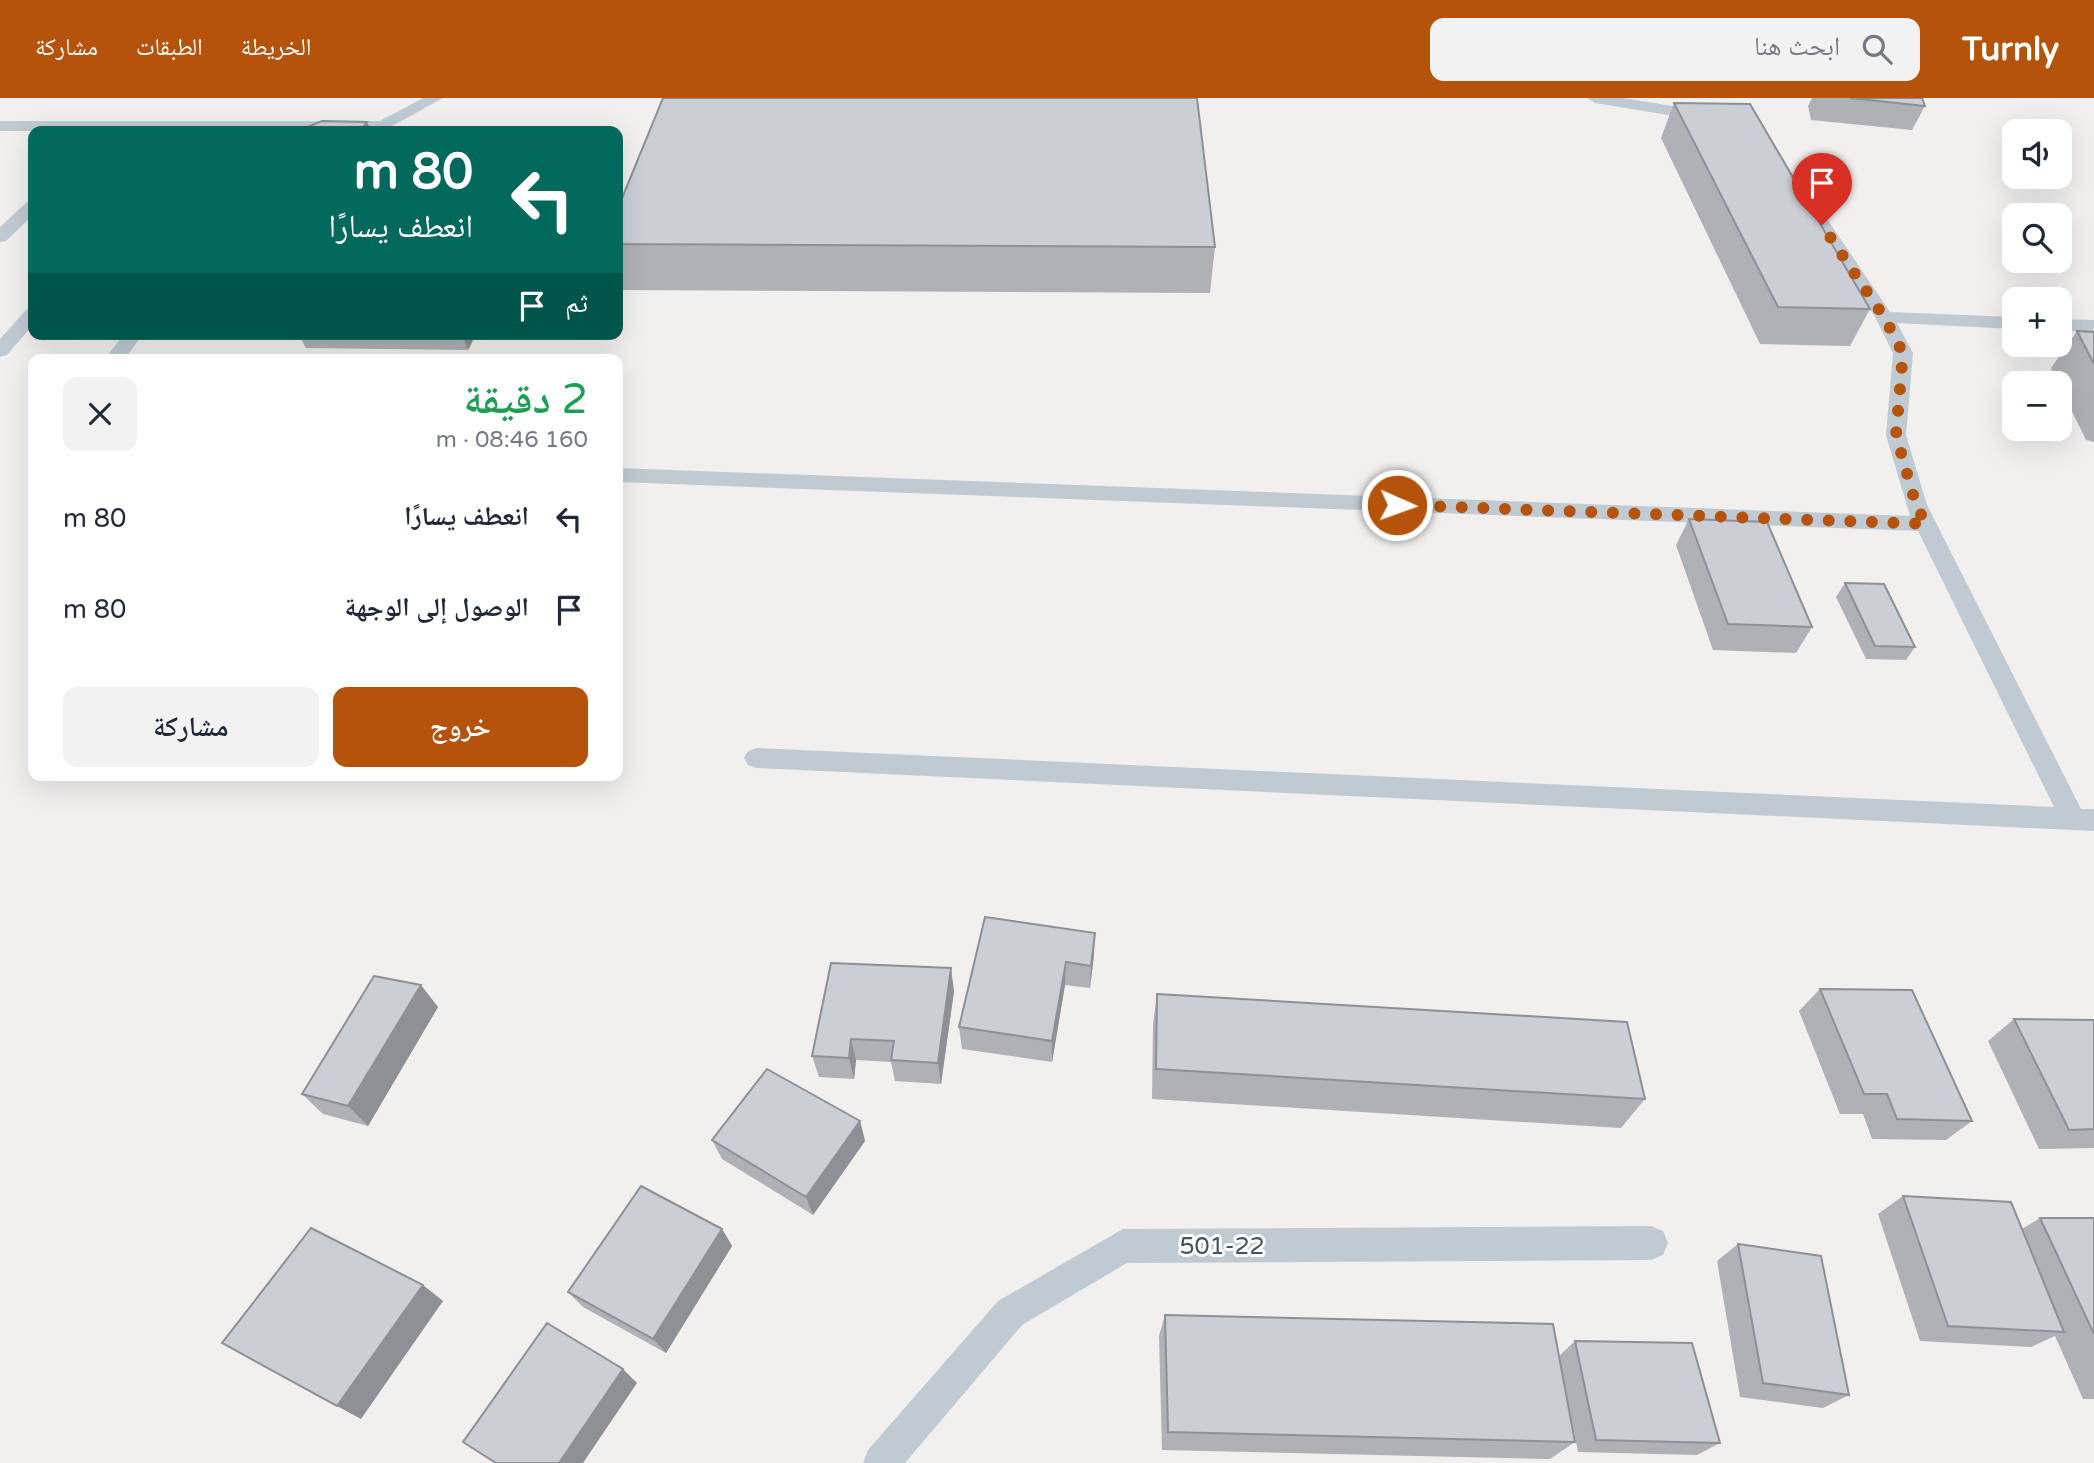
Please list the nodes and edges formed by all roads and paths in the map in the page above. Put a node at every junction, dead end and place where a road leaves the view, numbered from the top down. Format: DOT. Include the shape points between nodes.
graph roads {
  1 [pos="435,98"];
  2 [pos="1595,98"];
  3 [pos="0,126"];
  4 [pos="28,126"];
  5 [pos="383,126"];
  6 [pos="1727,126"];
  7 [pos="1783,167"];
  8 [pos="28,211"];
  9 [pos="0,237"];
  10 [pos="1884,317"];
  11 [pos="28,320"];
  12 [pos="2002,322"];
  13 [pos="2072,325"];
  14 [pos="2094,326"];
  15 [pos="129,340"];
  16 [pos="0,351"];
  17 [pos="119,354"];
  18 [pos="623,475"];
  19 [pos="1926,524"];
  20 [pos="757,758"];
  21 [pos="2084,820"];
  22 [pos="1651,1243"];
  23 [pos="881,1463"];
  1 -- 5 [label="lane"];
  2 -- 6 [label="lane" via="1704,116"];
  3 -- 4 [label="lane"];
  7 -- 10 [label="lane"];
  8 -- 9 [label="lane"];
  10 -- 12 [label="lane"];
  10 -- 19 [label="lane" via="1903,353 1896,435"];
  11 -- 16 [label="lane"];
  13 -- 14 [label="lane"];
  15 -- 17 [label="lane"];
  18 -- 19 [label="lane"];
  19 -- 21 [label="lane"];
  20 -- 21 [label="lane"];
  22 -- 23 [label="lane, 501-22" via="1123,1246 1010,1313"];
}
